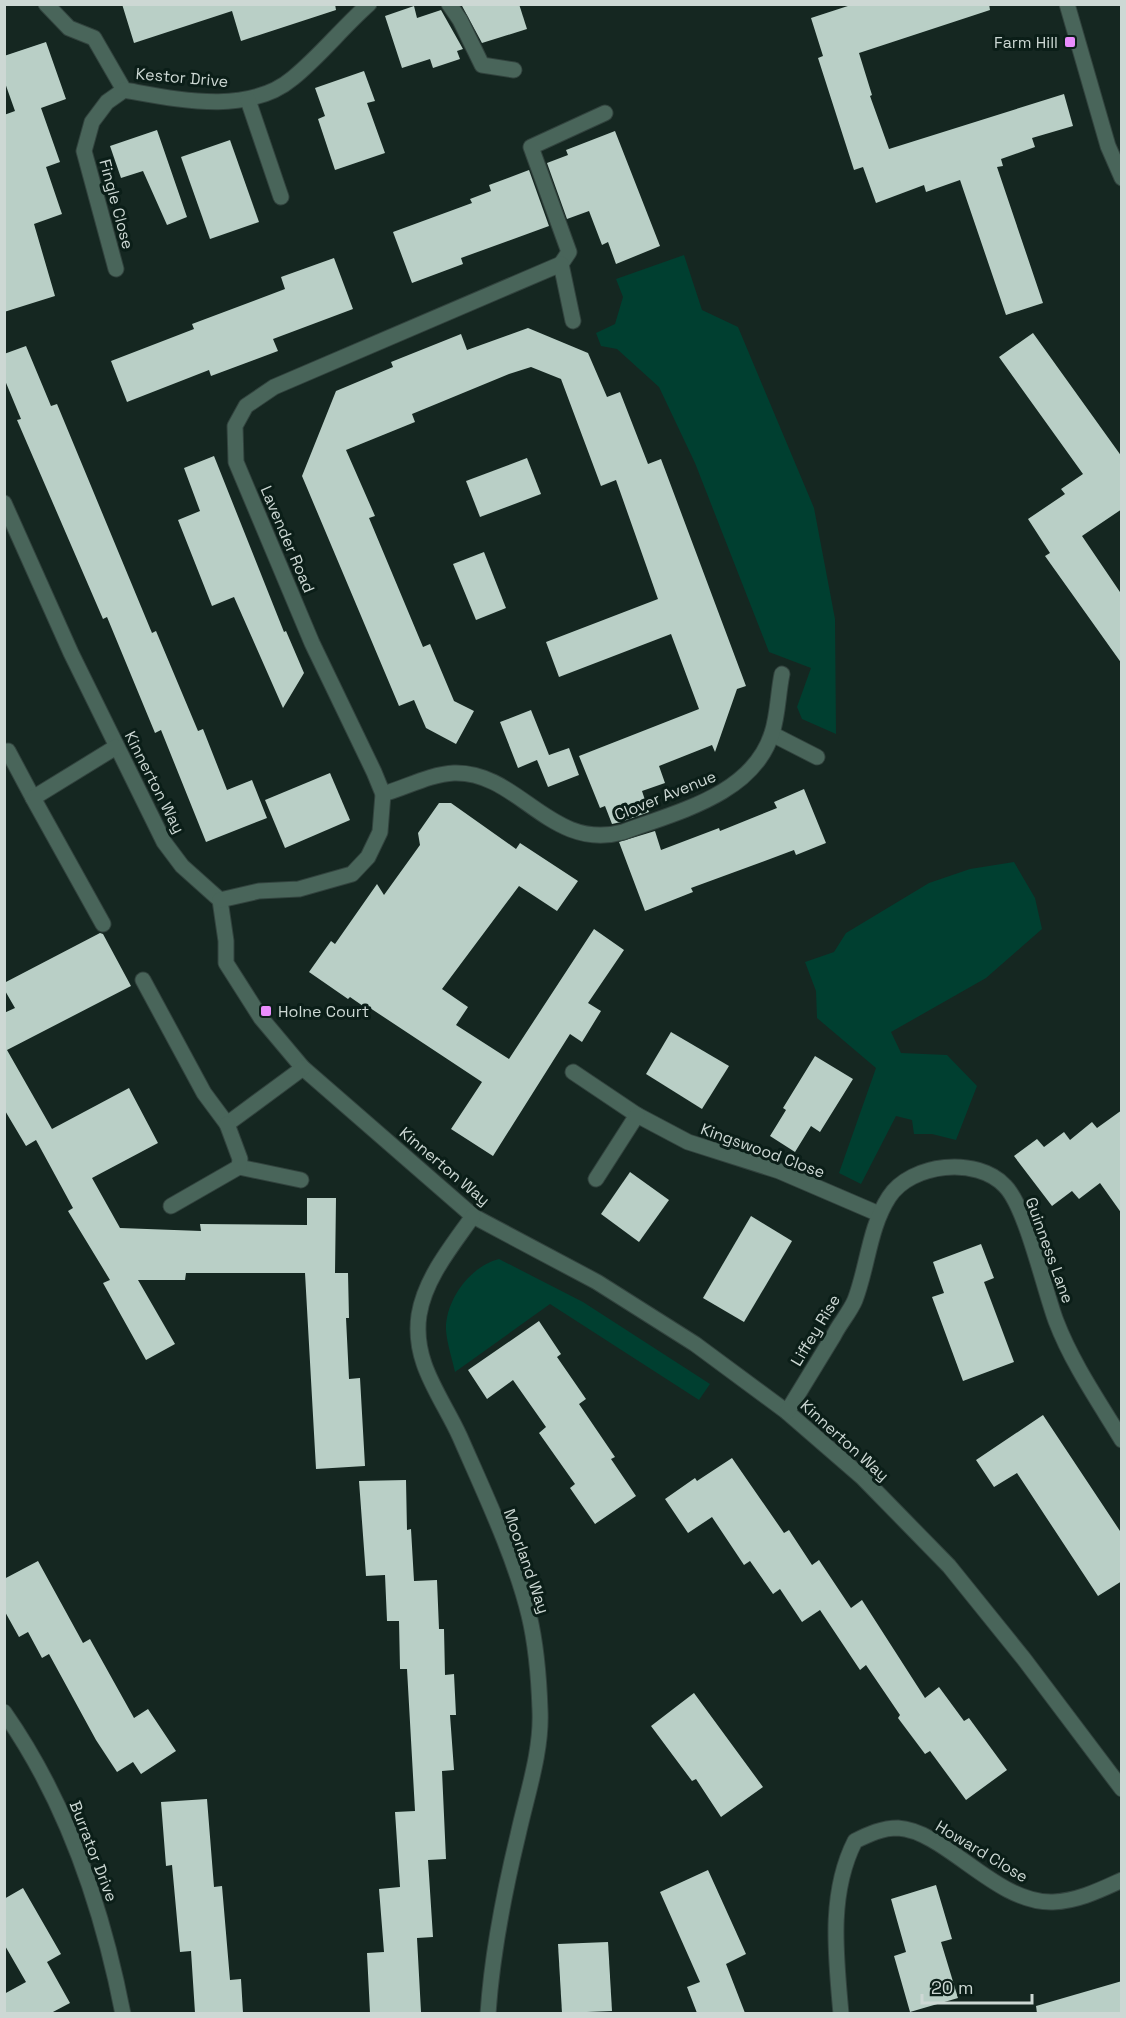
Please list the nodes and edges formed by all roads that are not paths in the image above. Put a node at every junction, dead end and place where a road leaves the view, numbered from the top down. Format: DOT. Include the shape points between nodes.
graph roads {
  1 [pos="46,4"];
  2 [pos="449,4"];
  3 [pos="1067,4"];
  4 [pos="361,7"];
  5 [pos="514,70"];
  6 [pos="124,90"];
  7 [pos="248,100"];
  8 [pos="605,113"];
  9 [pos="1122,178"];
  10 [pos="281,197"];
  11 [pos="561,264"];
  12 [pos="117,269"];
  13 [pos="573,321"];
  14 [pos="4,503"];
  15 [pos="782,674"];
  16 [pos="772,734"];
  17 [pos="116,747"];
  18 [pos="8,751"];
  19 [pos="817,757"];
  20 [pos="383,794"];
  21 [pos="33,798"];
  22 [pos="220,900"];
  23 [pos="103,924"];
  24 [pos="143,980"];
  25 [pos="303,1068"];
  26 [pos="573,1072"];
  27 [pos="637,1115"];
  28 [pos="227,1124"];
  29 [pos="239,1167"];
  30 [pos="596,1179"];
  31 [pos="301,1180"];
  32 [pos="890,1194"];
  33 [pos="171,1206"];
  34 [pos="879,1214"];
  35 [pos="472,1216"];
  36 [pos="787,1412"];
  37 [pos="1122,1440"];
  38 [pos="4,1712"];
  39 [pos="1122,1789"];
  40 [pos="1122,1880"];
  41 [pos="123,2013"];
  42 [pos="488,2013"];
  43 [pos="841,2013"];
  1 -- 6 [label="street, Kestor Drive" via="69,28 94,38"];
  2 -- 5 [label="street" via="483,65"];
  3 -- 9 [label="street" via="1108,146"];
  4 -- 7 [label="street, Kestor Drive" via="292,79 272,92"];
  6 -- 7 [label="street, Kestor Drive" via="191,99"];
  6 -- 12 [label="street, Fingle Close" via="107,102 92,122 84,151"];
  7 -- 10 [label="street, Kestor Drive"];
  8 -- 11 [label="street" via="531,147 568,252"];
  11 -- 13 [label="street"];
  11 -- 20 [label="street, Lavender Road" via="274,387 246,406 235,426 236,462 312,643"];
  14 -- 17 [label="street, Kinnerton Way"];
  15 -- 16 [label="street, Clover Avenue"];
  16 -- 19 [label="street"];
  16 -- 20 [label="street, Clover Avenue" via="752,767 736,784 686,808 606,837 560,827 496,785 472,776 454,773"];
  17 -- 21 [label="street"];
  17 -- 22 [label="street, Kinnerton Way" via="164,842 182,866"];
  18 -- 21 [label="street"];
  20 -- 22 [label="street, Lavender Road" via="380,832 368,857 352,874 299,889 259,891"];
  21 -- 23 [label="street"];
  22 -- 25 [label="street, Kinnerton Way" via="226,963 261,1018"];
  24 -- 28 [label="street" via="204,1093"];
  25 -- 28 [label="street"];
  25 -- 35 [label="street, Kinnerton Way"];
  26 -- 27 [label="street, Kingswood Close"];
  27 -- 30 [label="street"];
  27 -- 34 [label="street, Kingswood Close" via="688,1142 778,1171"];
  28 -- 29 [label="street" via="240,1159"];
  29 -- 31 [label="street"];
  29 -- 33 [label="street"];
  32 -- 34 [label="street, Liffey Rise"];
  32 -- 37 [label="street, Guinness Lane" via="906,1179 961,1166 993,1175 1007,1187 1028,1234 1057,1322"];
  34 -- 36 [label="street, Liffey Rise" via="854,1300"];
  35 -- 36 [label="street, Kinnerton Way" via="597,1282 694,1344"];
  35 -- 42 [label="street, Moorland Way" via="433,1276 420,1314 421,1356 501,1534 526,1605 540,1711 532,1779 491,1971"];
  36 -- 39 [label="street, Kinnerton Way" via="862,1477 948,1566"];
  38 -- 41 [label="street, Burrator Drive" via="31,1751 93,1890"];
  40 -- 43 [label="street, Howard Close" via="1093,1894 1051,1902 1027,1899 916,1833 899,1828 878,1830 855,1841 841,1878 835,1947"];
}
